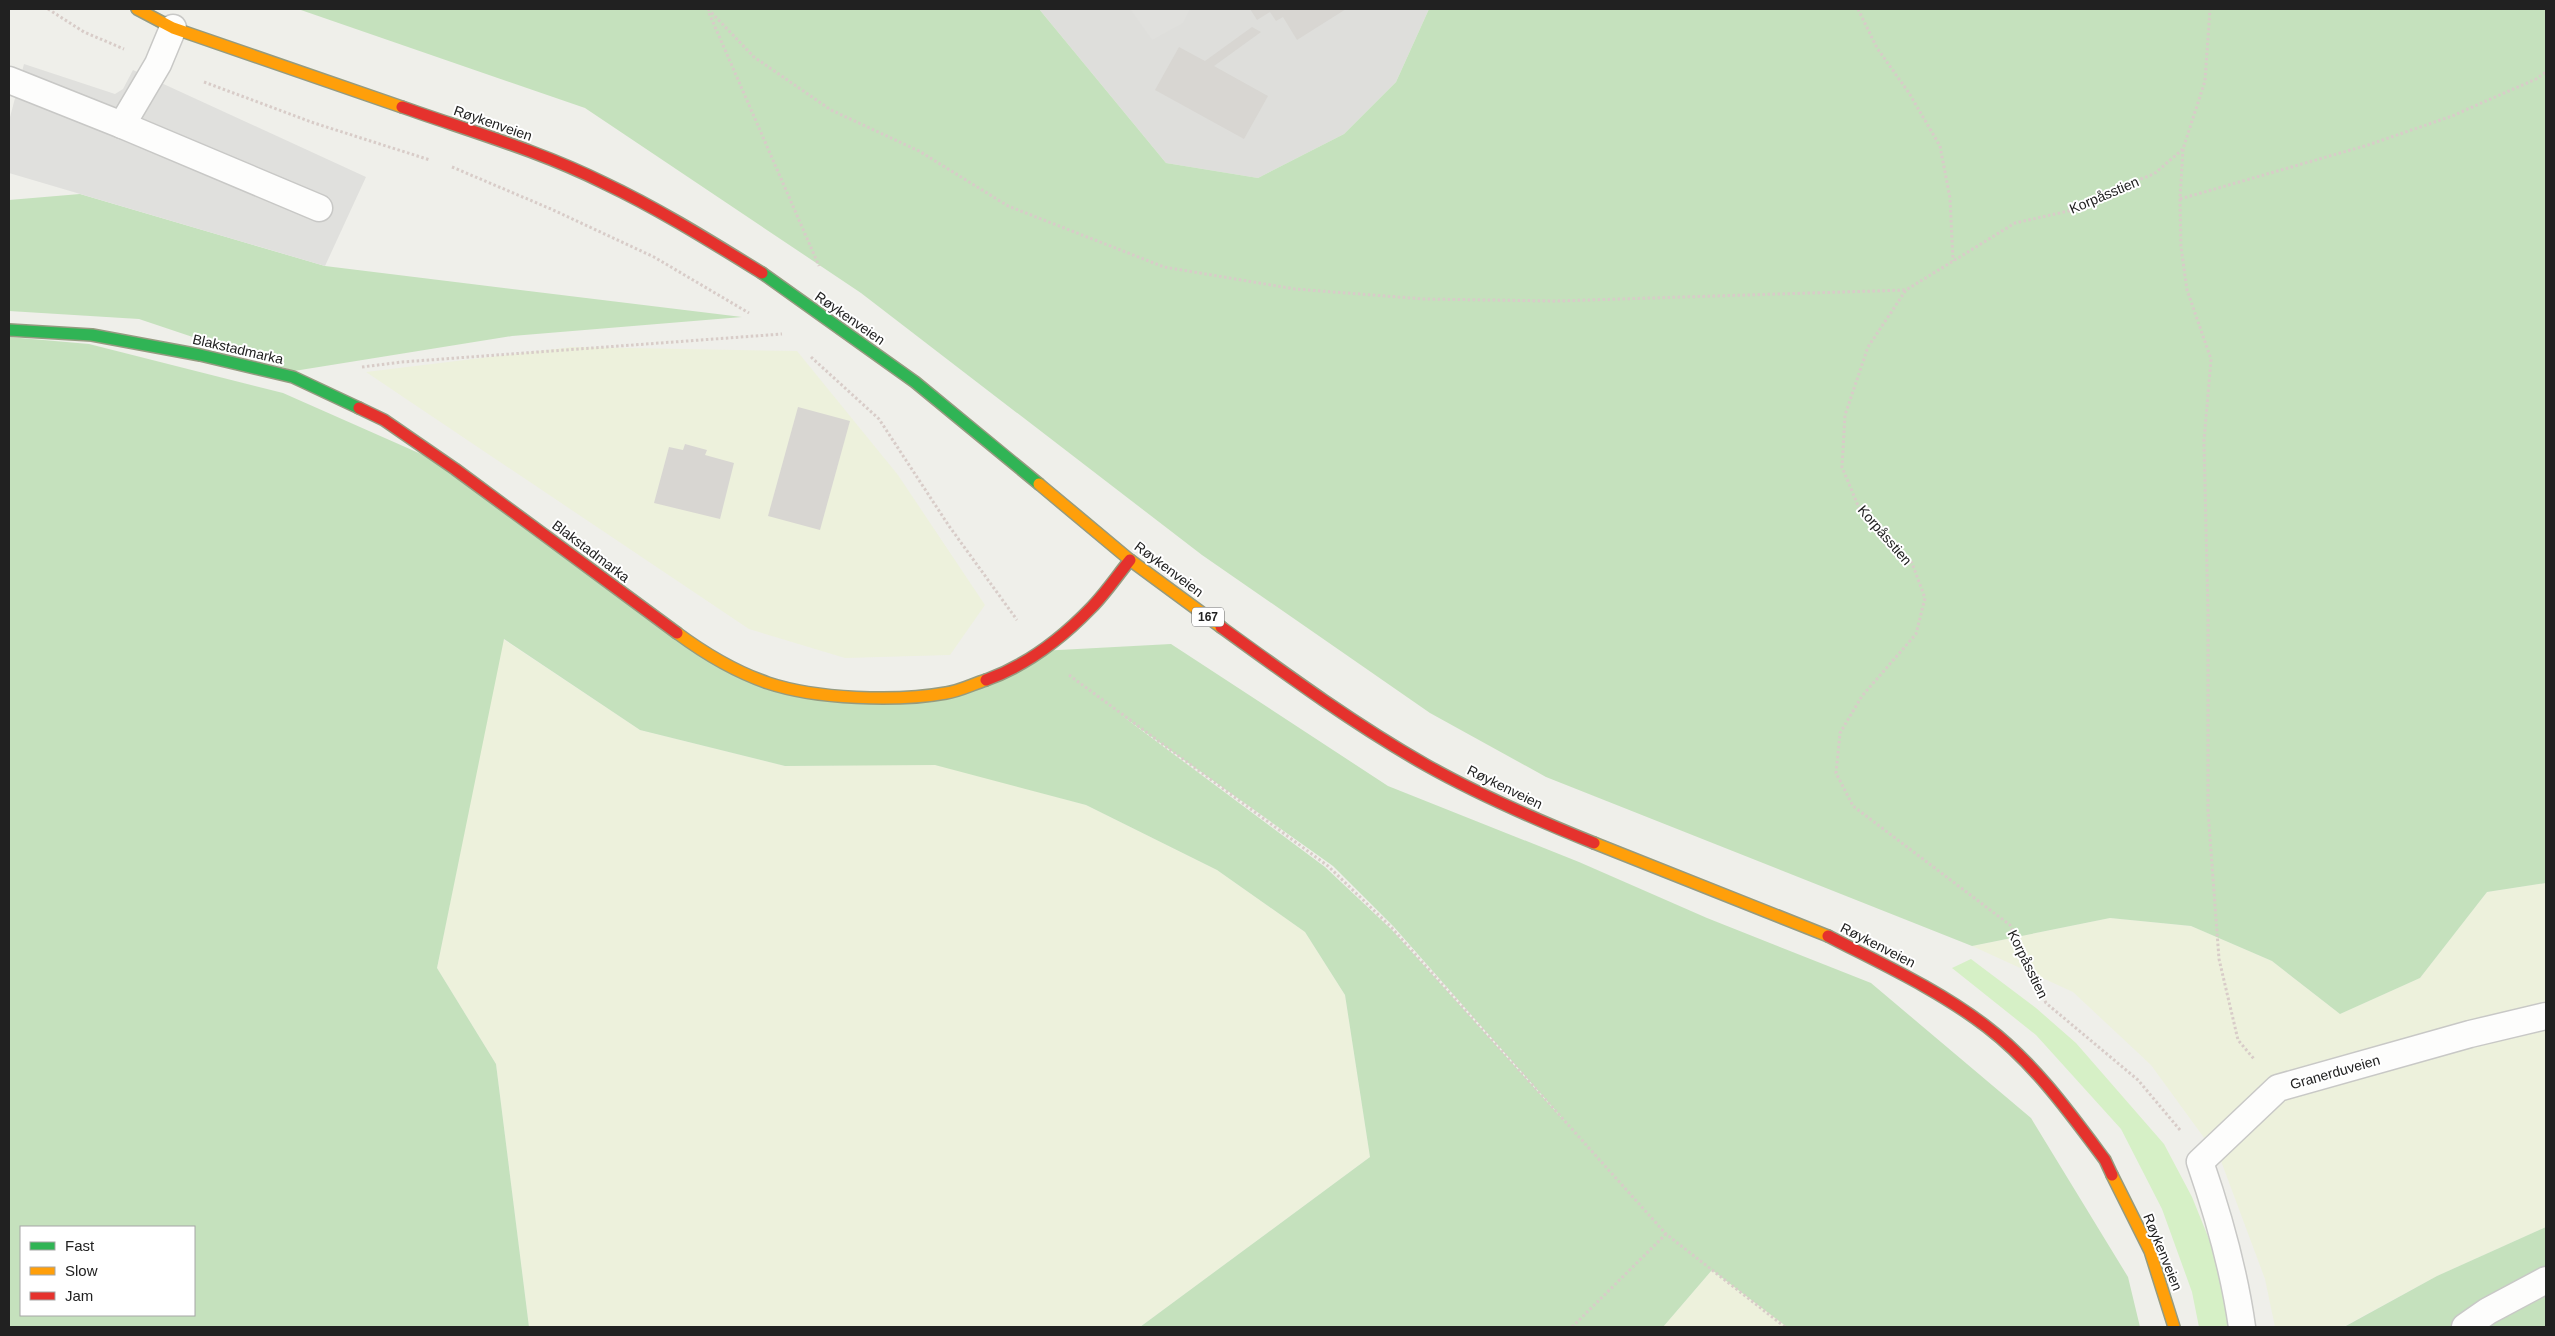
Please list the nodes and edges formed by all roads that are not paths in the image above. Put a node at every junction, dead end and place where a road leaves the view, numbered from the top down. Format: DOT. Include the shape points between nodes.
graph roads {
  1 [pos="137,9"];
  2 [pos="173,28"];
  3 [pos="9,80"];
  4 [pos="122,125"];
  5 [pos="319,208"];
  6 [pos="9,330"];
  7 [pos="1130,560"];
  8 [pos="2546,1016"];
  9 [pos="2546,1280"];
  10 [pos="2174,1327"];
  11 [pos="2242,1327"];
  12 [pos="2465,1327"];
  1 -- 2 [label="main road, Røykenveien / 167"];
  2 -- 4 [label="lane" via="158,64"];
  2 -- 7 [label="main road, Røykenveien / 167" via="543,156 666,214 767,276 915,382"];
  3 -- 4 [label="lane"];
  4 -- 5 [label="lane"];
  6 -- 7 [label="main road, Blakstadmarka" via="92,335 200,355 293,377 384,420 455,468 680,635 726,664 768,683 823,694 879,699 947,693 1017,667 1040,651 1090,608"];
  7 -- 10 [label="main road, Røykenveien / 167" via="1262,657 1426,765 1547,824 1822,933 1926,987 1987,1027 2036,1072 2105,1160 2150,1251"];
  8 -- 11 [label="lane, Granerduveien" via="2278,1088 2200,1162 2220,1220 2236,1284"];
  9 -- 12 [label="lane"];
}
